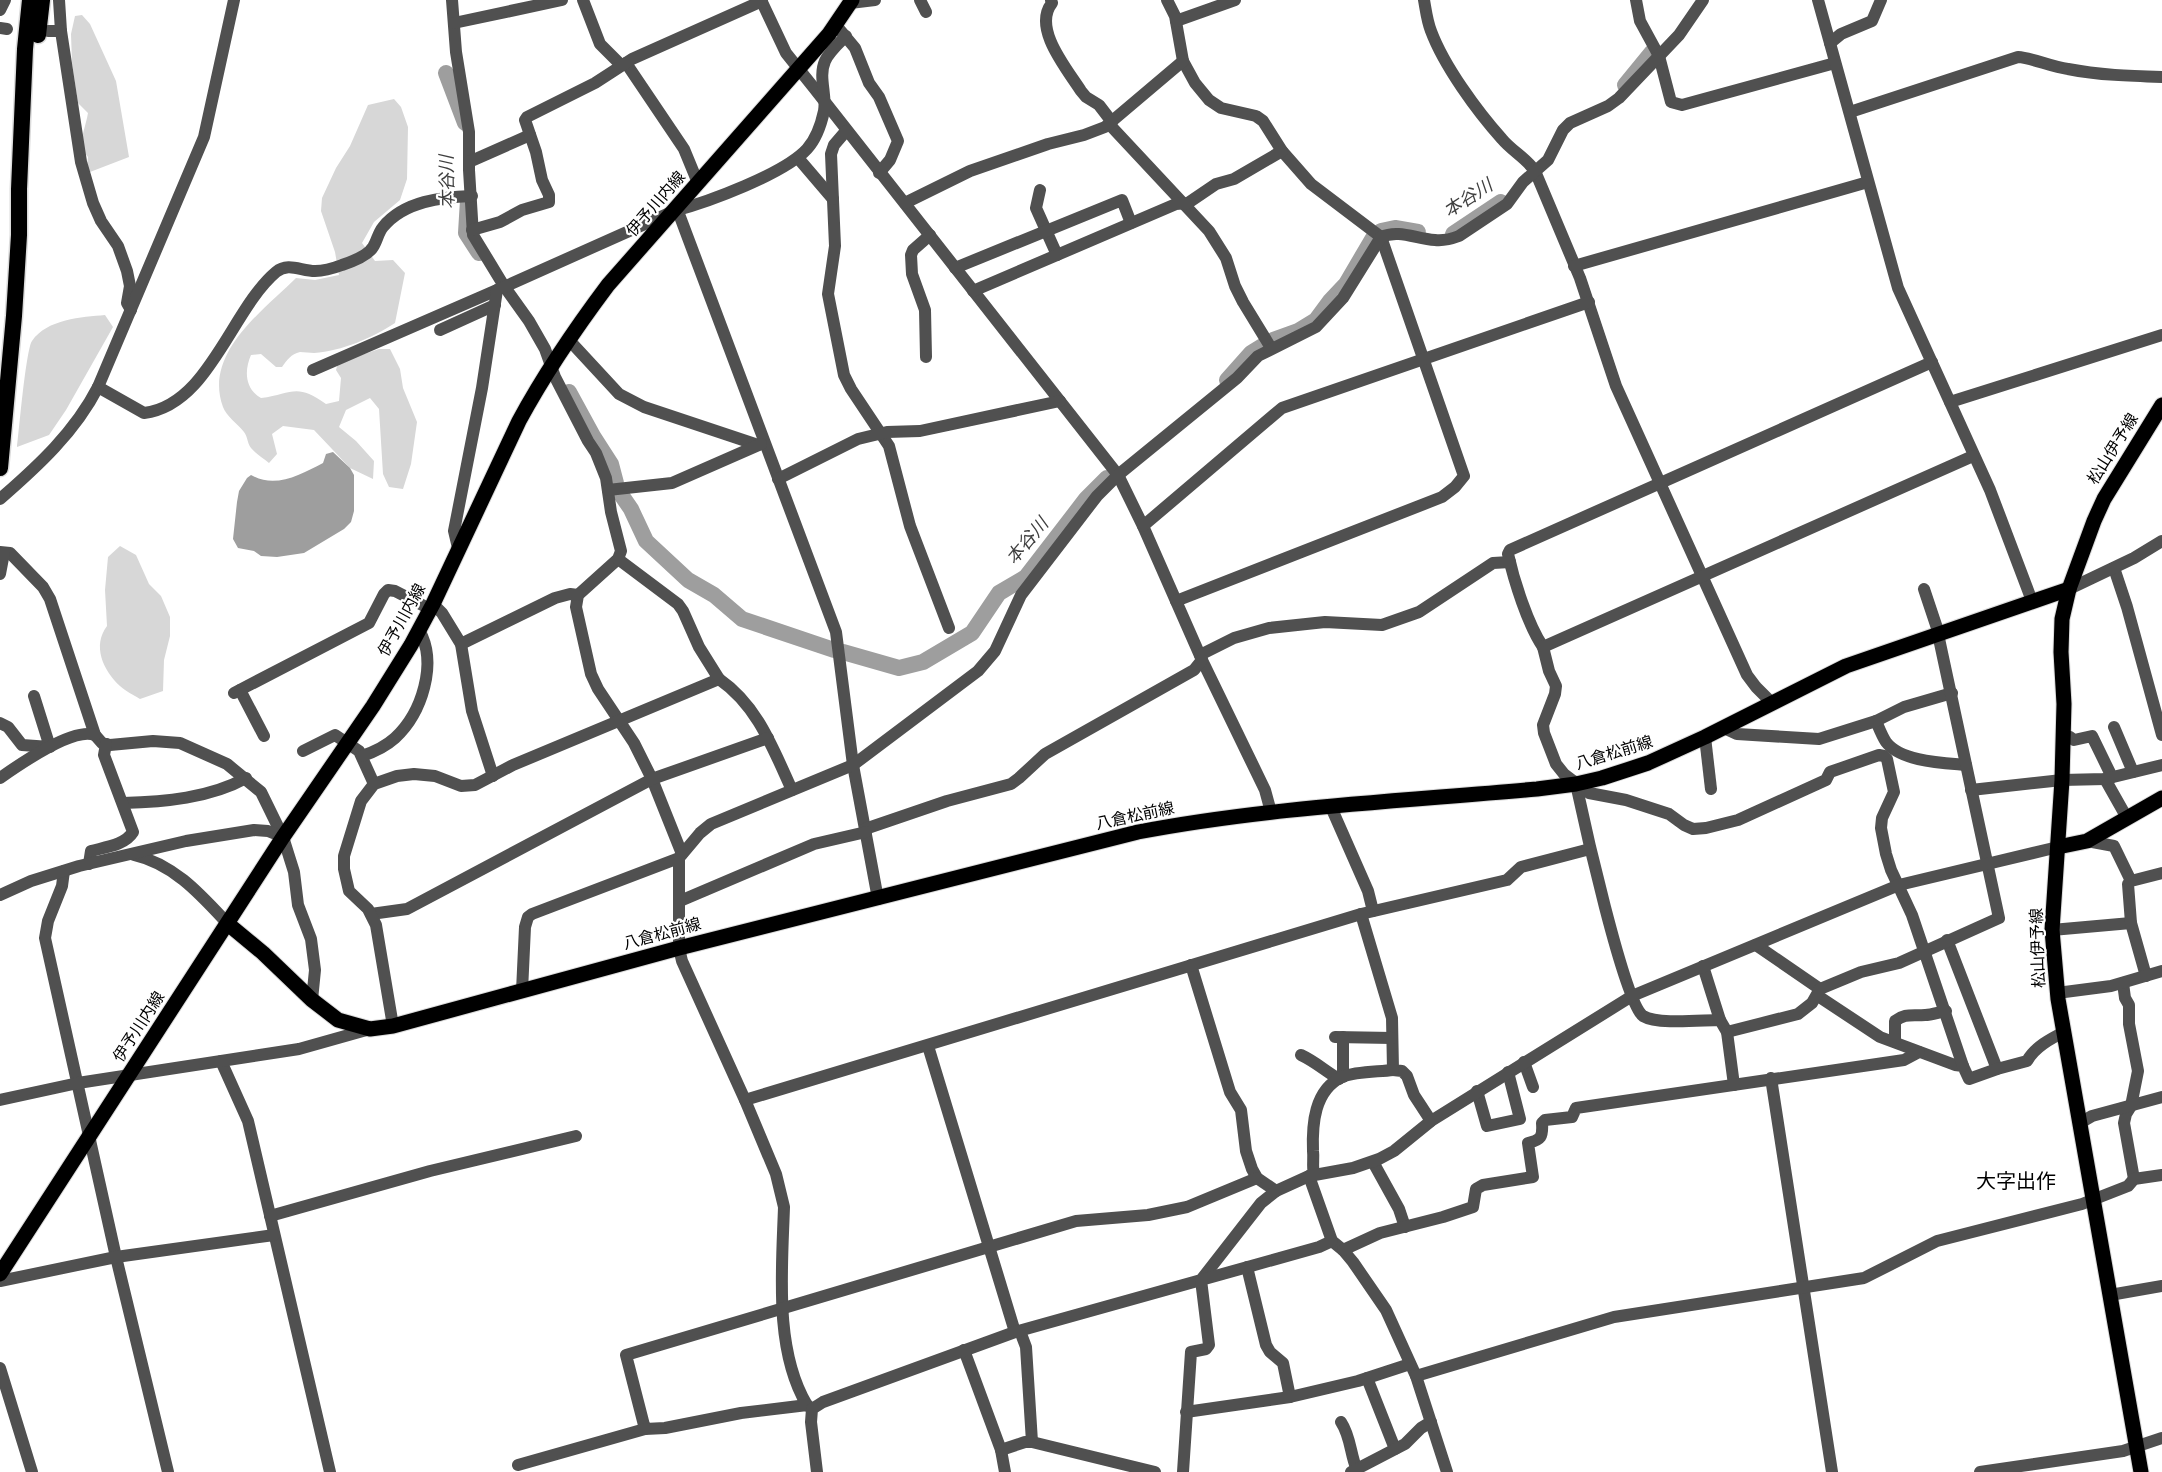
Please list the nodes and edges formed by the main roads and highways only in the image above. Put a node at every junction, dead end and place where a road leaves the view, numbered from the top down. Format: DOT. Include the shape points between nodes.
graph roads {
  1 [pos="30,0"];
  2 [pos="42,0"];
  3 [pos="851,1"];
  4 [pos="19,235"];
  5 [pos="2162,405"];
  6 [pos="0,468"];
  7 [pos="2069,589"];
  8 [pos="2162,798"];
  9 [pos="2058,847"];
  10 [pos="228,924"];
  11 [pos="0,1274"];
  12 [pos="2141,1472"];
  1 -- 4 [label="highway"];
  2 -- 4 [label="highway"];
  3 -- 10 [label="main road, 伊予川内線" via="841,30 798,69 608,285 552,365 519,421 419,630"];
  4 -- 6 [label="highway"];
  5 -- 7 [label="main road, 松山伊予線" via="2104,499"];
  7 -- 9 [label="main road, 松山伊予線" via="2062,619 2064,704"];
  7 -- 10 [label="main road, 八倉松前線" via="1846,666 1637,767 1576,784 1270,812 1138,832 679,948 393,1026 370,1029 338,1020"];
  8 -- 9 [label="main road" via="2087,841"];
  9 -- 12 [label="main road, 松山伊予線" via="2052,930 2057,993"];
  10 -- 11 [label="main road, 伊予川内線"];
}
